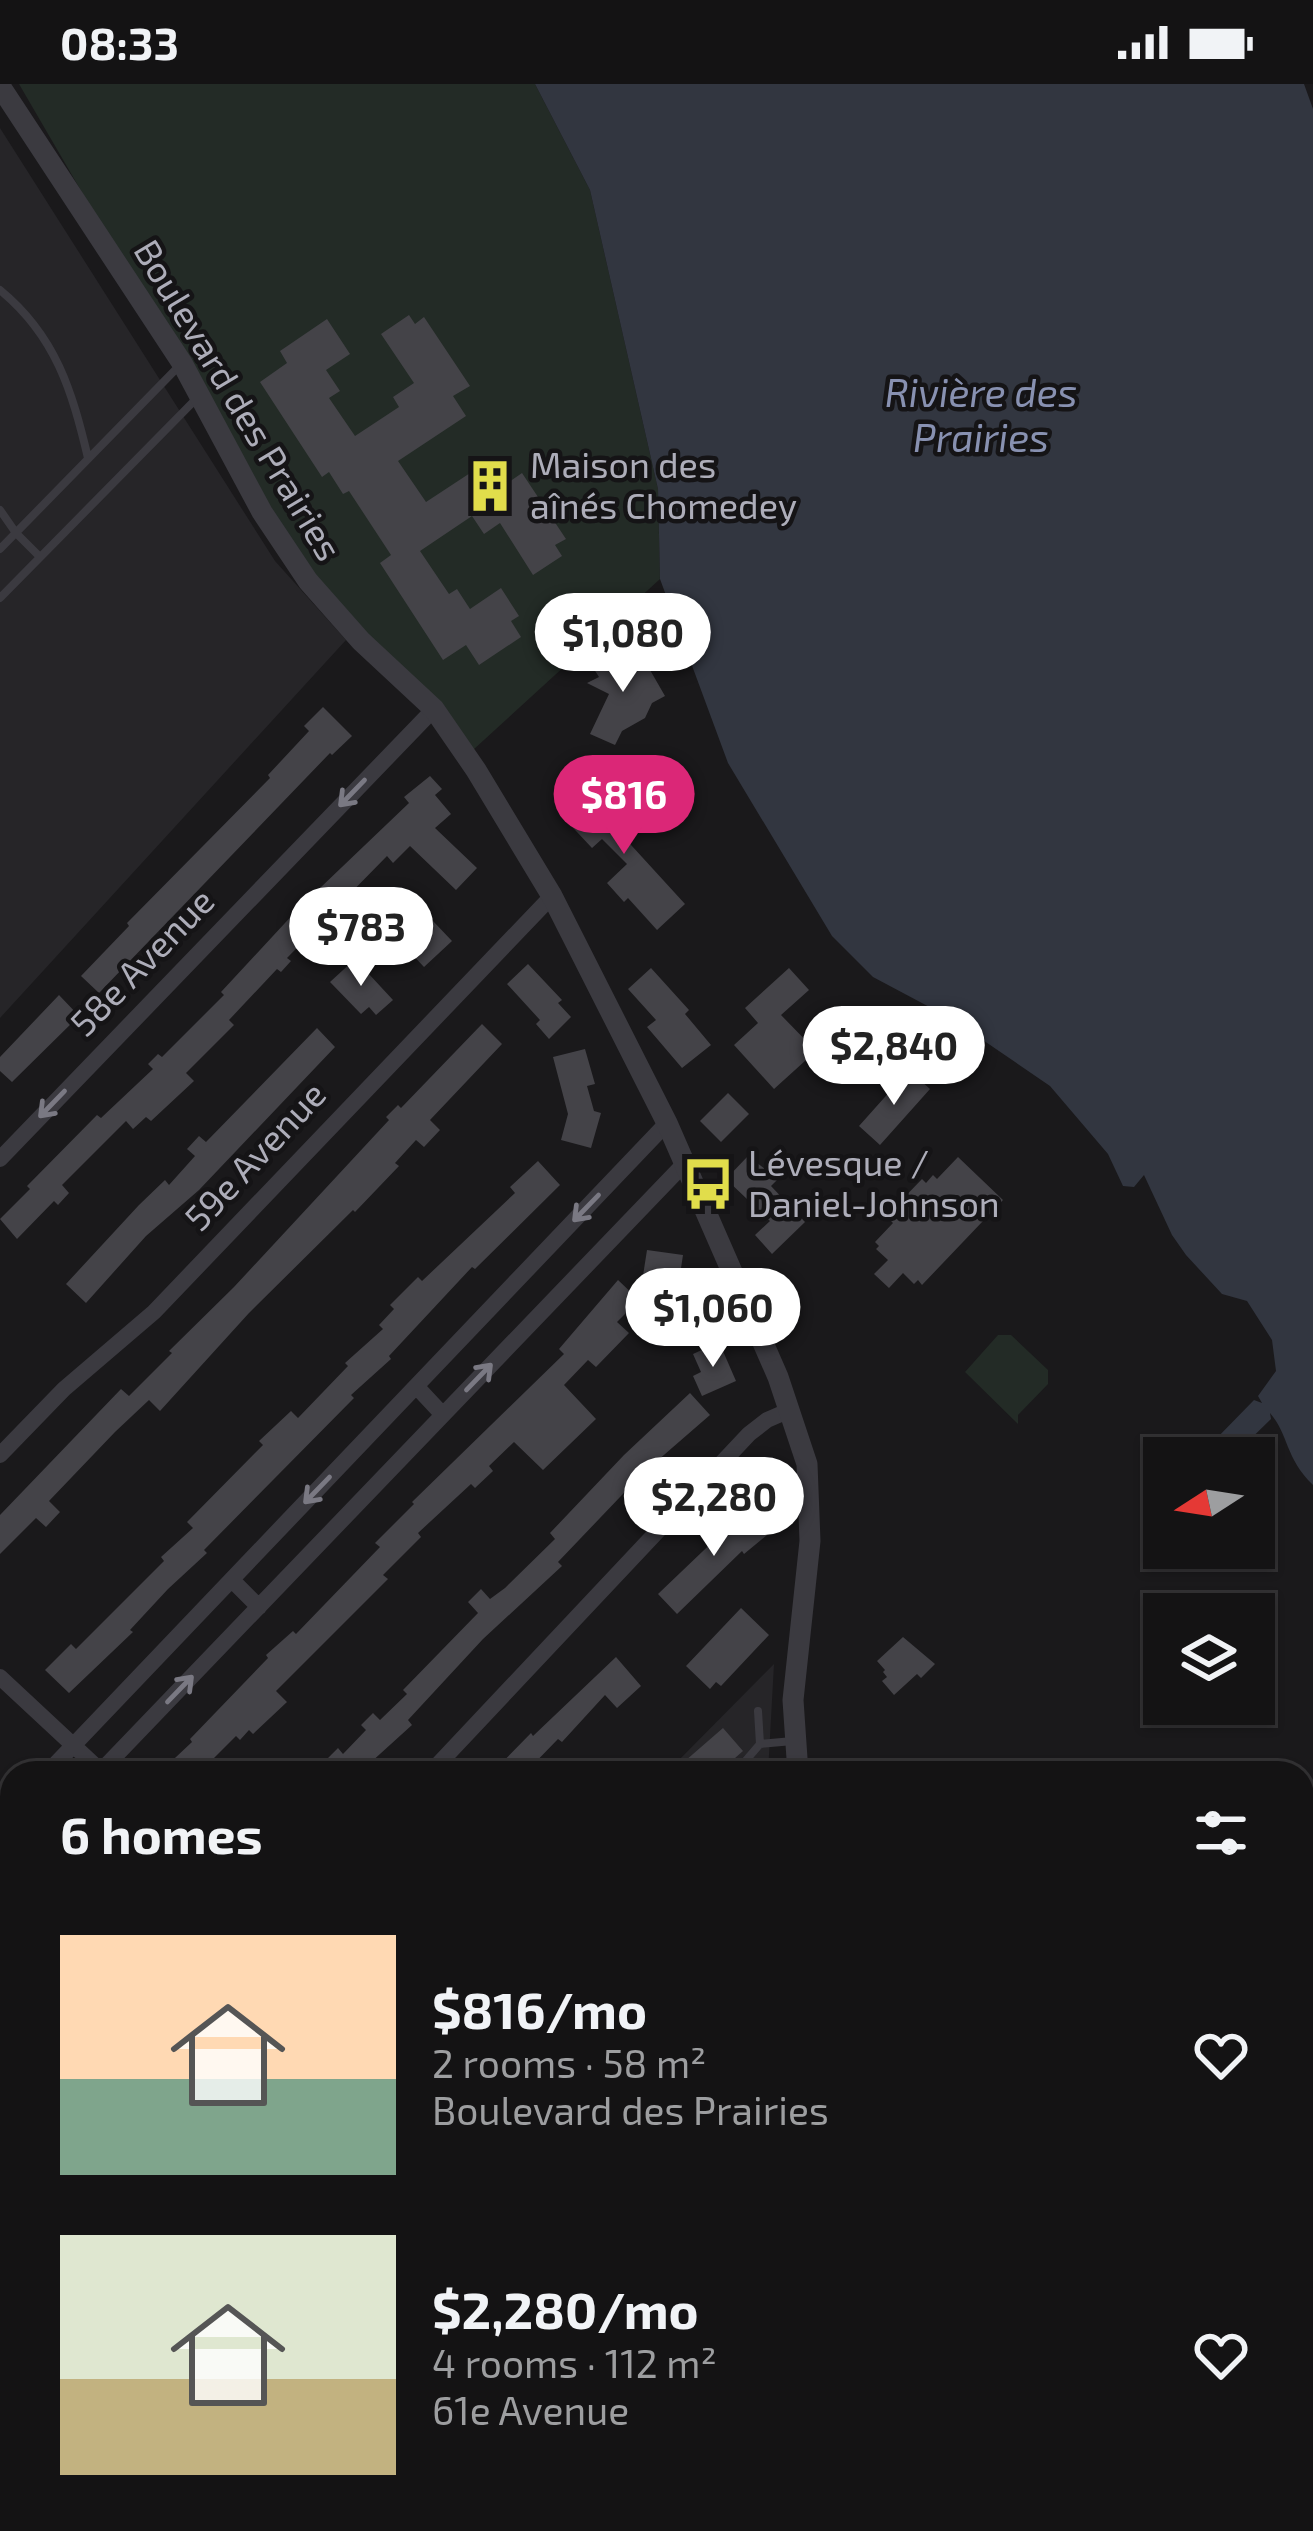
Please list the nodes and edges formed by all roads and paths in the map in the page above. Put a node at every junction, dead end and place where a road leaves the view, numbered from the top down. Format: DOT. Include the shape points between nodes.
graph roads {
  1 [pos="0,86"];
  2 [pos="0,290"];
  3 [pos="182,363"];
  4 [pos="200,394"];
  5 [pos="88,458"];
  6 [pos="0,510"];
  7 [pos="16,533"];
  8 [pos="0,549"];
  9 [pos="40,557"];
  10 [pos="0,598"];
  11 [pos="434,709"];
  12 [pos="552,896"];
  13 [pos="667,1123"];
  14 [pos="0,1159"];
  15 [pos="685,1162"];
  16 [pos="416,1386"];
  17 [pos="790,1410"];
  18 [pos="443,1415"];
  19 [pos="0,1455"];
  20 [pos="232,1580"];
  21 [pos="259,1607"];
  22 [pos="0,1677"];
  23 [pos="758,1711"];
  24 [pos="794,1741"];
  25 [pos="760,1744"];
  26 [pos="74,1745"];
  27 [pos="59,1761"];
  28 [pos="90,1761"];
  29 [pos="112,1761"];
  30 [pos="441,1761"];
  31 [pos="745,1761"];
  32 [pos="796,1761"];
  1 -- 3 [label="street, Boulevard des Prairies"];
  2 -- 5 [label="lane" via="55,356"];
  3 -- 4 [label="street, Boulevard des Prairies"];
  3 -- 5 [label="lane"];
  4 -- 9 [label="lane"];
  4 -- 11 [label="street, Boulevard des Prairies" via="308,581"];
  5 -- 7 [label="lane"];
  6 -- 7 [label="lane"];
  7 -- 8 [label="lane"];
  7 -- 9 [label="lane"];
  9 -- 10 [label="lane"];
  11 -- 12 [label="street, Boulevard des Prairies"];
  11 -- 14 [label="street, 58e Avenue, one-way"];
  12 -- 13 [label="street, Boulevard des Prairies"];
  12 -- 19 [label="street, 59e Avenue" via="154,1312"];
  13 -- 15 [label="street, Boulevard des Prairies"];
  13 -- 16 [label="street, one-way"];
  15 -- 17 [label="street, Boulevard des Prairies"];
  18 -- 15 [label="street, one-way"];
  16 -- 18 [label="street"];
  16 -- 20 [label="street, one-way"];
  17 -- 24 [label="street, Boulevard des Prairies" via="807,1464 811,1520"];
  17 -- 30 [label="street" via="749,1435"];
  18 -- 21 [label="street"];
  20 -- 21 [label="street"];
  20 -- 26 [label="street"];
  29 -- 21 [label="street, one-way"];
  22 -- 26 [label="street"];
  23 -- 25 [label="lane"];
  24 -- 25 [label="lane"];
  24 -- 32 [label="street, Boulevard des Prairies"];
  25 -- 31 [label="lane"];
  26 -- 27 [label="street"];
  26 -- 28 [label="street"];
}
